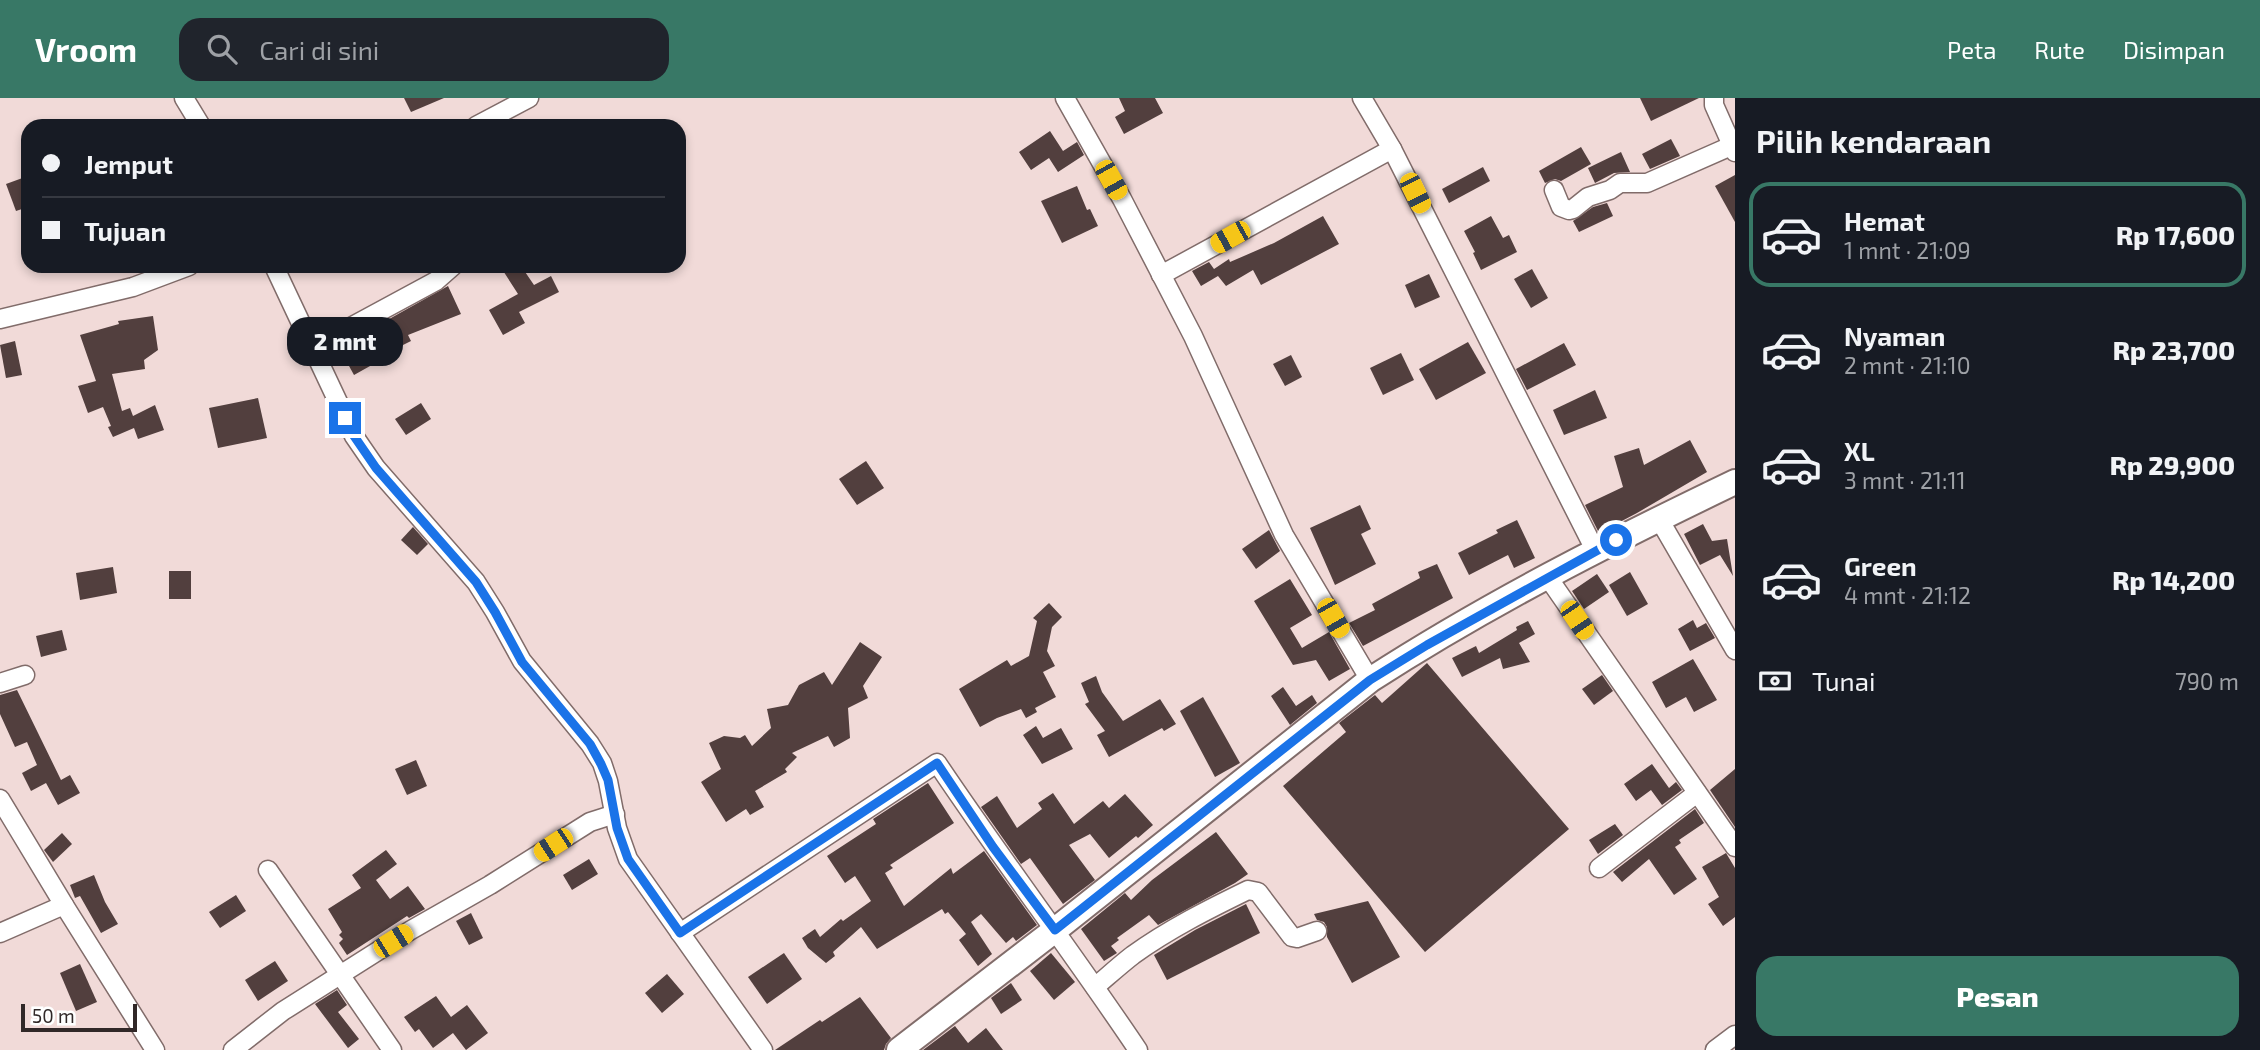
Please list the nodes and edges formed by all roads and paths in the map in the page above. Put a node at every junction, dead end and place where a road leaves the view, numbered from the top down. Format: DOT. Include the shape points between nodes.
graph roads {
  1 [pos="184,98"];
  2 [pos="528,98"];
  3 [pos="1065,98"];
  4 [pos="1362,98"];
  5 [pos="1714,98"];
  6 [pos="197,119"];
  7 [pos="499,119"];
  8 [pos="1392,149"];
  9 [pos="1733,149"];
  10 [pos="1554,190"];
  11 [pos="170,273"];
  12 [pos="277,273"];
  13 [pos="446,273"];
  14 [pos="1161,275"];
  15 [pos="0,319"];
  16 [pos="312,348"];
  17 [pos="1735,482"];
  18 [pos="1659,519"];
  19 [pos="1595,550"];
  20 [pos="1547,576"];
  21 [pos="1735,650"];
  22 [pos="25,675"];
  23 [pos="1370,680"];
  24 [pos="0,683"];
  25 [pos="1697,793"];
  26 [pos="0,799"];
  27 [pos="615,814"];
  28 [pos="1730,828"];
  29 [pos="1735,847"];
  30 [pos="1599,869"];
  31 [pos="268,870"];
  32 [pos="64,905"];
  33 [pos="1055,930"];
  34 [pos="1317,931"];
  35 [pos="0,933"];
  36 [pos="680,933"];
  37 [pos="340,975"];
  38 [pos="1095,987"];
  39 [pos="1735,1035"];
  40 [pos="155,1050"];
  41 [pos="233,1050"];
  42 [pos="392,1050"];
  43 [pos="763,1050"];
  44 [pos="900,1050"];
  45 [pos="1138,1050"];
  46 [pos="1715,1050"];
  1 -- 6 [label="street"];
  2 -- 7 [label="street"];
  3 -- 14 [label="street"];
  4 -- 8 [label="street"];
  5 -- 9 [label="street"];
  8 -- 14 [label="street"];
  8 -- 19 [label="street"];
  9 -- 10 [label="street" via="1647,183 1620,183 1569,210 1561,206"];
  11 -- 15 [label="street" via="132,287"];
  12 -- 16 [label="street"];
  13 -- 16 [label="street"];
  14 -- 23 [label="street" via="1284,535"];
  16 -- 27 [label="street" via="354,436 376,468 476,582 522,662 590,744 608,780"];
  17 -- 18 [label="main road"];
  18 -- 19 [label="main road"];
  18 -- 21 [label="street"];
  19 -- 20 [label="main road"];
  20 -- 23 [label="main road"];
  20 -- 25 [label="street"];
  22 -- 24 [label="street"];
  23 -- 33 [label="main road"];
  25 -- 28 [label="street"];
  25 -- 30 [label="street"];
  26 -- 32 [label="street"];
  27 -- 36 [label="street" via="628,859"];
  27 -- 37 [label="street" via="590,822"];
  28 -- 29 [label="street"];
  31 -- 37 [label="street"];
  32 -- 35 [label="street"];
  32 -- 40 [label="street"];
  33 -- 36 [label="street" via="937,763"];
  33 -- 38 [label="street"];
  33 -- 44 [label="main road"];
  34 -- 38 [label="street" via="1292,937 1258,892 1248,890 1133,955"];
  36 -- 43 [label="street"];
  37 -- 41 [label="street"];
  37 -- 42 [label="street"];
  38 -- 45 [label="street"];
  39 -- 46 [label="street"];
}
